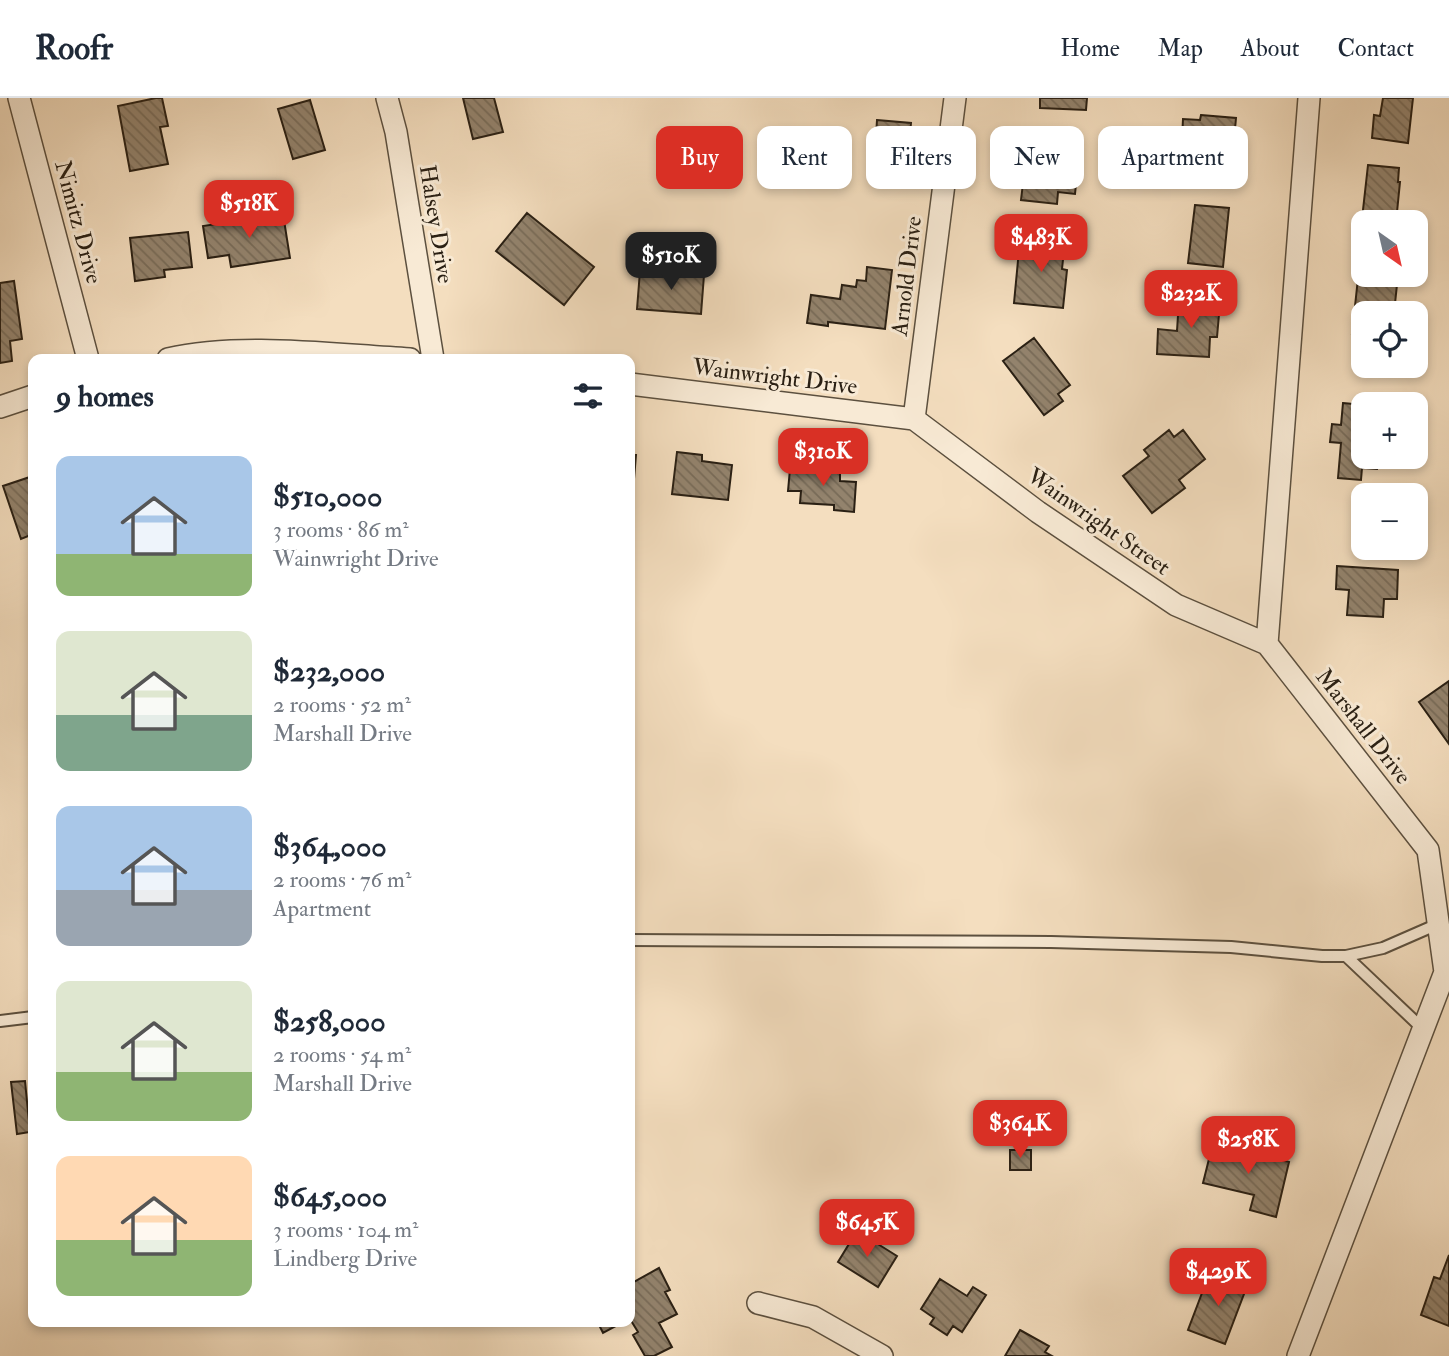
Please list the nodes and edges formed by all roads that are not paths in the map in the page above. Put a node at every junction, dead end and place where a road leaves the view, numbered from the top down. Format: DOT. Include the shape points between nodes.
graph roads {
  1 [pos="19,98"];
  2 [pos="387,98"];
  3 [pos="955,98"];
  4 [pos="1309,98"];
  5 [pos="87,354"];
  6 [pos="189,354"];
  7 [pos="311,354"];
  8 [pos="432,354"];
  9 [pos="635,385"];
  10 [pos="28,398"];
  11 [pos="0,407"];
  12 [pos="914,419"];
  13 [pos="1267,644"];
  14 [pos="1438,924"];
  15 [pos="635,940"];
  16 [pos="1346,956"];
  17 [pos="28,1018"];
  18 [pos="0,1021"];
  19 [pos="1423,1030"];
  20 [pos="758,1303"];
  21 [pos="882,1356"];
  22 [pos="1298,1356"];
  1 -- 5 [label="street, Nimitz Drive"];
  2 -- 8 [label="street, Halsey Drive"];
  3 -- 12 [label="street, Arnold Drive"];
  4 -- 13 [label="street"];
  6 -- 7 [label="street"];
  9 -- 12 [label="street, Wainwright Drive"];
  10 -- 11 [label="street"];
  12 -- 13 [label="street, Wainwright Street" via="1038,513 1176,605"];
  13 -- 14 [label="street, Marshall Drive" via="1428,850"];
  14 -- 16 [label="lane" via="1383,948"];
  14 -- 19 [label="street, Marshall Drive" via="1445,972"];
  15 -- 16 [label="lane" via="1063,943 1231,947"];
  16 -- 19 [label="lane"];
  17 -- 18 [label="lane"];
  19 -- 22 [label="street, Marshall Drive"];
  20 -- 21 [label="street" via="813,1318"];
}
